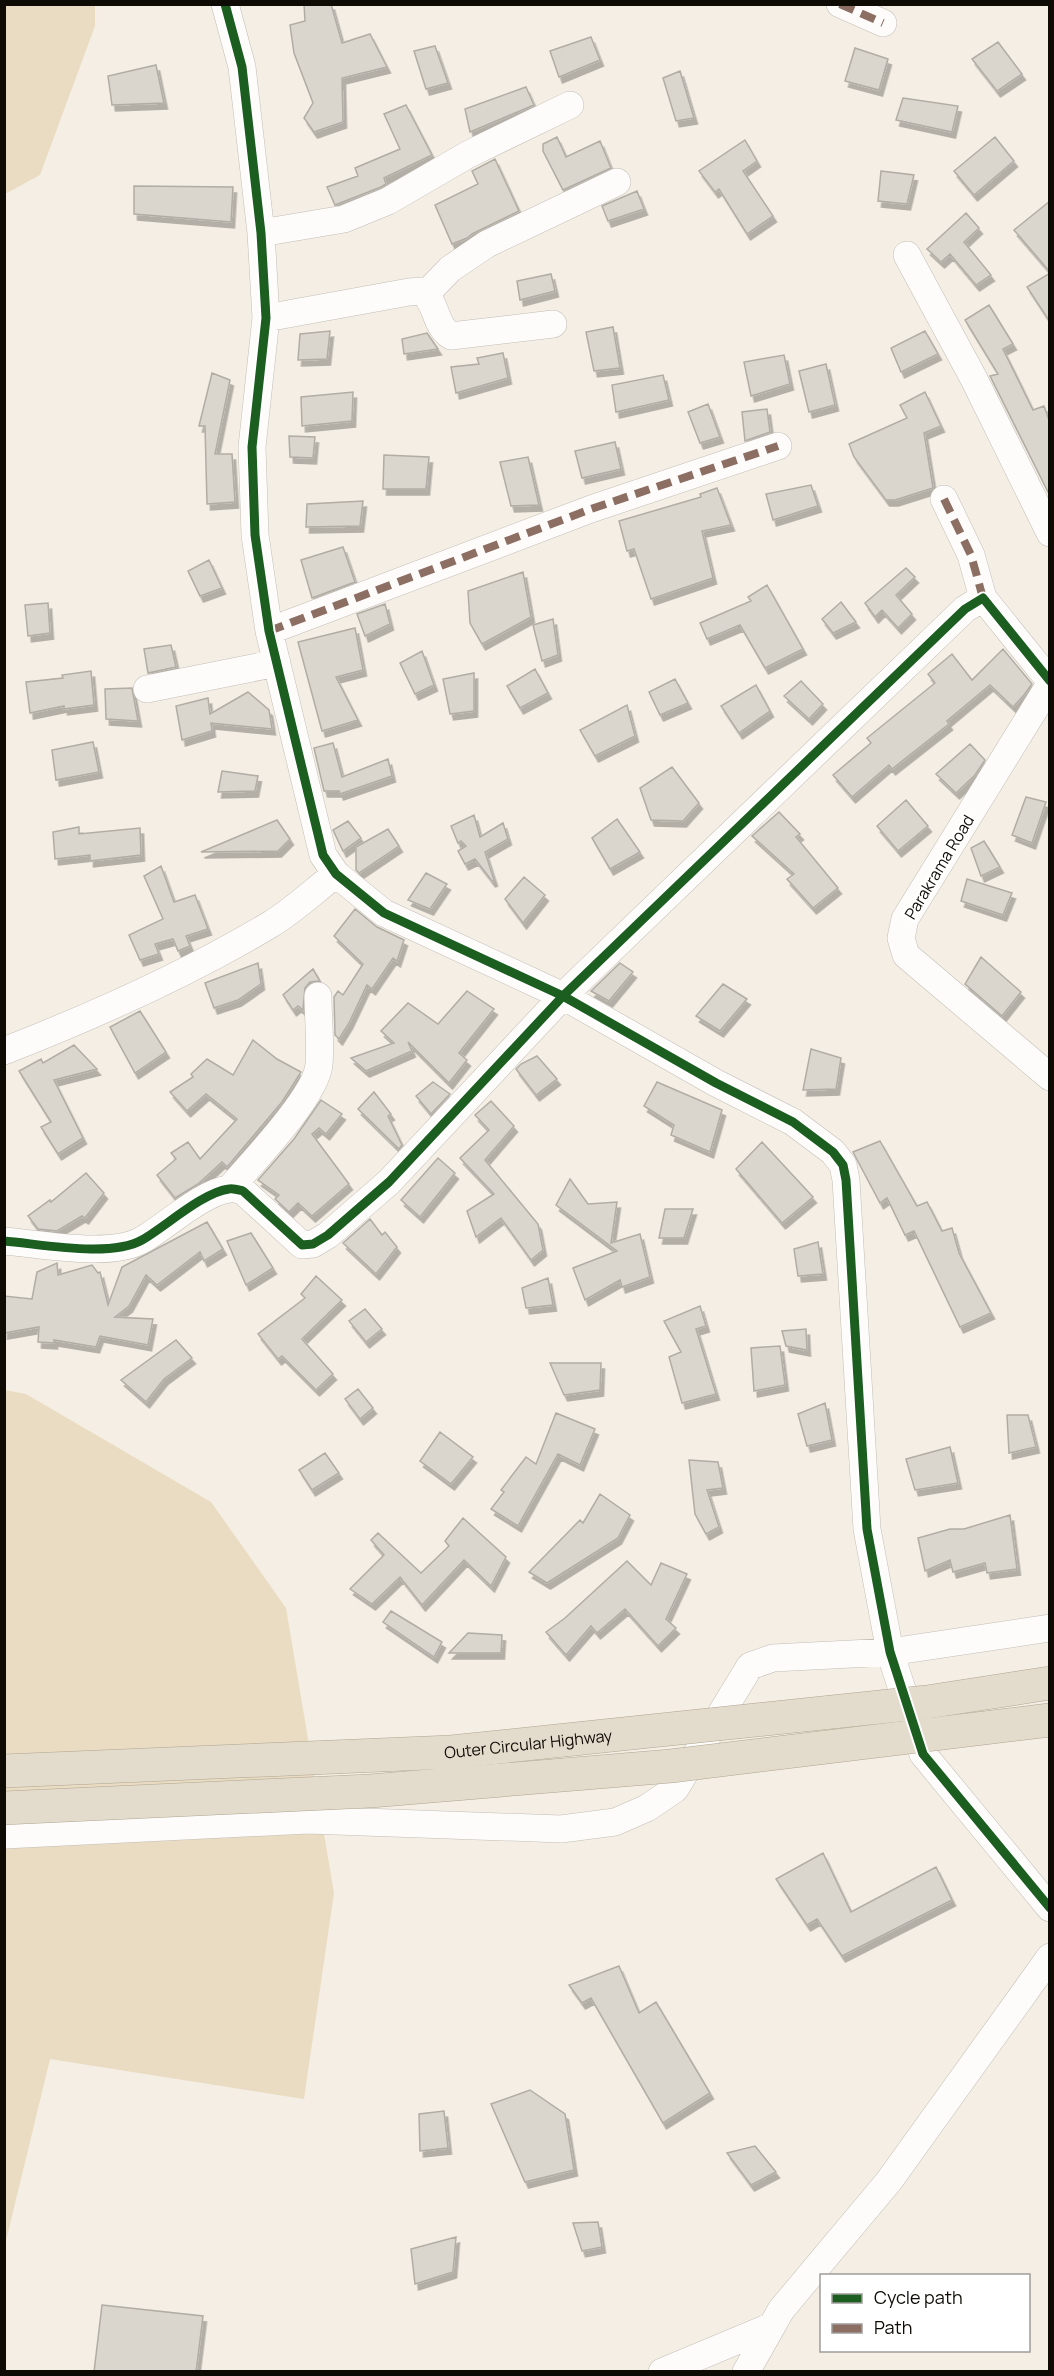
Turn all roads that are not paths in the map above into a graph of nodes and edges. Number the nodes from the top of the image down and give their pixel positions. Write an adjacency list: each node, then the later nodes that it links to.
1 (225, 4): 6 (street)
2 (840, 4): 3 (street)
3 (883, 23)
4 (570, 105): 6 (street)
5 (617, 182): 8 (street)
6 (261, 233): 9 (street)
7 (907, 255): 13 (street)
8 (426, 294): 9 (street); 10 (street)
9 (266, 318): 15 (street)
10 (553, 324)
11 (778, 446): 15 (street)
12 (944, 499): 14 (street)
13 (1050, 533)
14 (983, 598): 17 (street); 21 (street)
15 (269, 631): 16 (street)
16 (277, 663): 18 (street); 19 (street)
17 (1050, 682): 23 (street, Parakrama Road)
18 (147, 689)
19 (336, 874): 21 (street); 22 (street)
20 (318, 996): 24 (street)
21 (563, 996): 24 (street); 27 (street)
22 (4, 1051)
23 (1050, 1077)
24 (230, 1188): 25 (street)
25 (4, 1240)
26 (1050, 1628): 27 (street)
27 (890, 1652): 32 (street); 33 (street)
28 (1050, 1683): 30 (highway, Outer Circular Highway, bridge)
29 (1050, 1720): 31 (highway, Outer Circular Highway, bridge)
30 (4, 1771)
31 (4, 1808)
32 (4, 1836)
33 (1050, 1908)
34 (1050, 1957): 35 (street)
35 (772, 2326): 36 (street); 37 (street)
36 (662, 2372)
37 (746, 2372)

